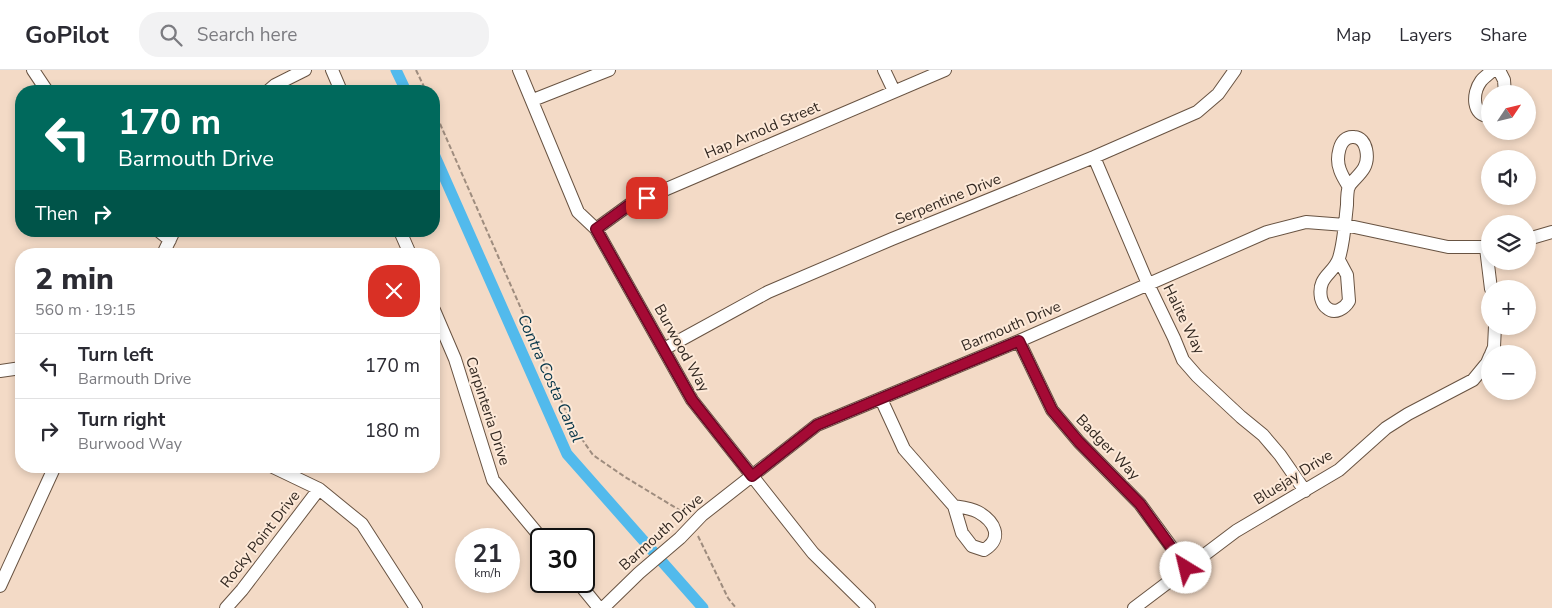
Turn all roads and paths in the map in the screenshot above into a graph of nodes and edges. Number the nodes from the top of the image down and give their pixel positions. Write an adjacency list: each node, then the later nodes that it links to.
1 (33, 70): 12 (street)
2 (305, 70): 13 (street)
3 (332, 70): 14 (street)
4 (416, 70): 15 (path)
5 (520, 70): 18 (street, Burwood Way)
6 (609, 70): 18 (street)
7 (884, 70): 17 (street)
8 (945, 70): 17 (street, Hap Arnold Street)
9 (1235, 70): 21 (street, Serpentine Drive)
10 (1493, 70): 19 (street)
11 (1499, 70): 16 (street)
12 (43, 85)
13 (275, 85)
14 (338, 85)
15 (423, 85)
16 (1504, 85)
17 (894, 91): 24 (street, Hap Arnold Street)
18 (533, 100): 24 (street, Burwood Way)
19 (1481, 114)
20 (440, 124): 43 (path)
21 (1094, 157): 29 (street, Halite Way); 32 (street, Serpentine Drive)
22 (1349, 187): 23 (street)
23 (1344, 225): 27 (street, Barmouth Drive); 28 (street); 29 (street, Barmouth Drive)
24 (596, 229): 32 (street, Burwood Way)
25 (1552, 232): 26 (street)
26 (1536, 237)
27 (1481, 248)
28 (1339, 260)
29 (1148, 284): 31 (street, Barmouth Drive); 41 (street, Halite Way)
30 (440, 324): 44 (street, Carpinteria Drive)
31 (1019, 341): 36 (street, Barmouth Drive); 46 (street, Badger Way)
32 (664, 348): 39 (street, Burwood Way)
33 (15, 369): 35 (street)
34 (1481, 370): 41 (street, Bluejay Drive)
35 (0, 371)
36 (881, 398): 39 (street, Barmouth Drive); 42 (street)
37 (52, 473): 47 (street)
38 (286, 473): 40 (street)
39 (752, 476): 52 (street, Barmouth Drive); 54 (street, Burwood Way)
40 (319, 489): 49 (street, Rocky Point Drive); 50 (street)
41 (1305, 491): 46 (street, Bluejay Drive)
42 (954, 506)
43 (681, 511)
44 (533, 528)
45 (698, 536): 53 (path)
46 (1186, 568): 55 (street, Bluejay Drive)
47 (2, 579)
48 (587, 593): 51 (street)
49 (226, 608)
50 (416, 608)
51 (599, 608)
52 (604, 608)
53 (736, 608)
54 (869, 608)
55 (1134, 608)

